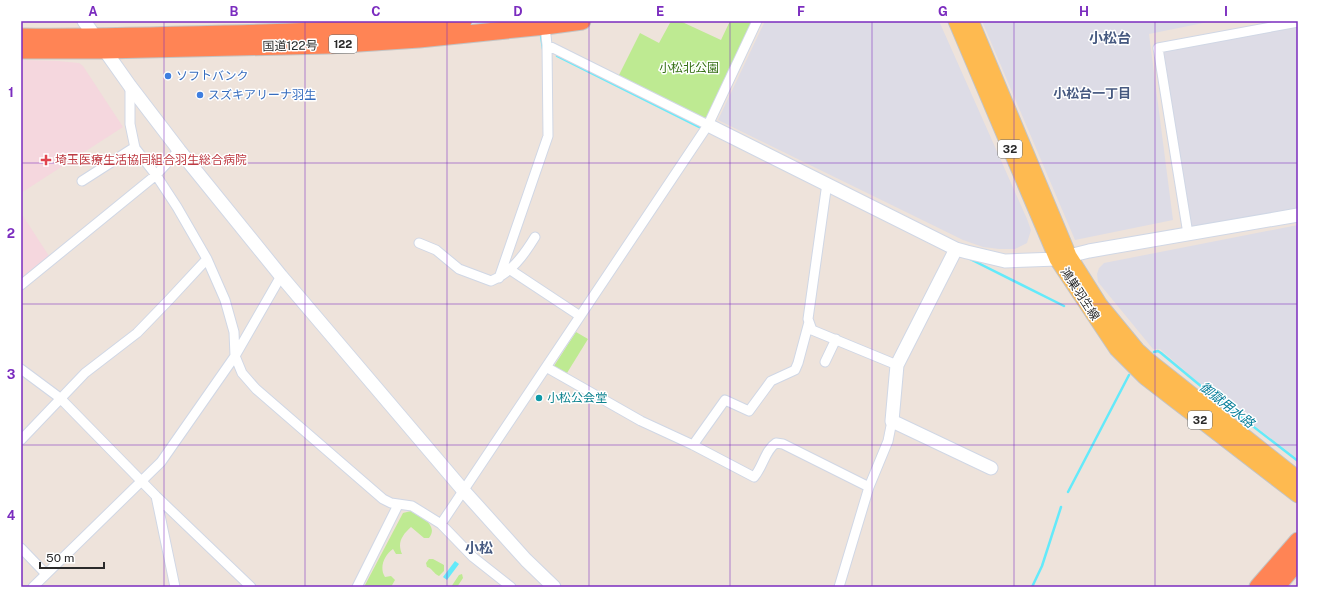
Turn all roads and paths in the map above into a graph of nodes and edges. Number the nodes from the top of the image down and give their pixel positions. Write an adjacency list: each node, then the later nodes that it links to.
1 (84, 21): 10 (street)
2 (463, 21): 10 (highway, 国道122号 / 122)
3 (582, 21): 8 (highway, 国道122号 / 122)
4 (757, 21): 14 (street)
5 (956, 21): 25 (main road, 鴻巣羽生線 / 32)
6 (971, 21): 25 (main road, 鴻巣羽生線 / 32)
7 (1298, 22): 21 (street)
8 (545, 26): 10 (highway, 国道122号 / 122); 11 (street)
9 (21, 37): 10 (highway, 国道122号 / 122)
10 (100, 44): 12 (highway, 国道122号 / 122); 13 (street)
11 (547, 45): 14 (street); 29 (street)
12 (21, 50)
13 (130, 86): 15 (street); 16 (street)
14 (708, 125): 19 (street); 31 (street)
15 (135, 147): 17 (street); 18 (street)
16 (179, 150): 17 (street); 28 (street)
17 (156, 175): 26 (street); 30 (street)
18 (82, 182)
19 (827, 184): 24 (street); 32 (street)
20 (1298, 215): 21 (street)
21 (1188, 234): 25 (street)
22 (535, 237): 27 (street)
23 (419, 243): 29 (street)
24 (956, 248): 25 (street); 36 (street)
25 (1063, 258): 44 (main road, 鴻巣羽生線 / 32); 48 (main road, 鴻巣羽生線 / 32)
26 (206, 259): 34 (street); 39 (street)
27 (510, 269): 29 (street); 31 (street)
28 (280, 276): 34 (street); 47 (street)
29 (498, 278)
30 (21, 285)
31 (580, 316): 37 (street)
32 (809, 322): 33 (street); 42 (street)
33 (836, 339): 35 (street); 36 (street)
34 (236, 356): 45 (street); 50 (street)
35 (824, 362)
36 (897, 365): 40 (street)
37 (546, 367): 42 (street); 47 (street)
38 (21, 369): 39 (street)
39 (60, 398): 41 (street); 45 (street)
40 (892, 421): 43 (street); 46 (street)
41 (21, 440)
42 (693, 445): 46 (street)
43 (991, 468)
44 (1298, 479)
45 (142, 480): 49 (street); 55 (street)
46 (869, 487): 61 (street)
47 (463, 490): 51 (street); 60 (street)
48 (1298, 495)
49 (156, 496): 56 (street); 57 (street)
50 (398, 505): 51 (street); 58 (street)
51 (441, 524): 59 (street)
52 (1298, 541): 62 (highway)
53 (21, 548): 55 (street)
54 (1298, 562): 63 (highway)
55 (40, 582)
56 (175, 587)
57 (251, 587)
58 (357, 587)
59 (511, 587)
60 (554, 587)
61 (839, 587)
62 (1258, 587)
63 (1276, 587)

